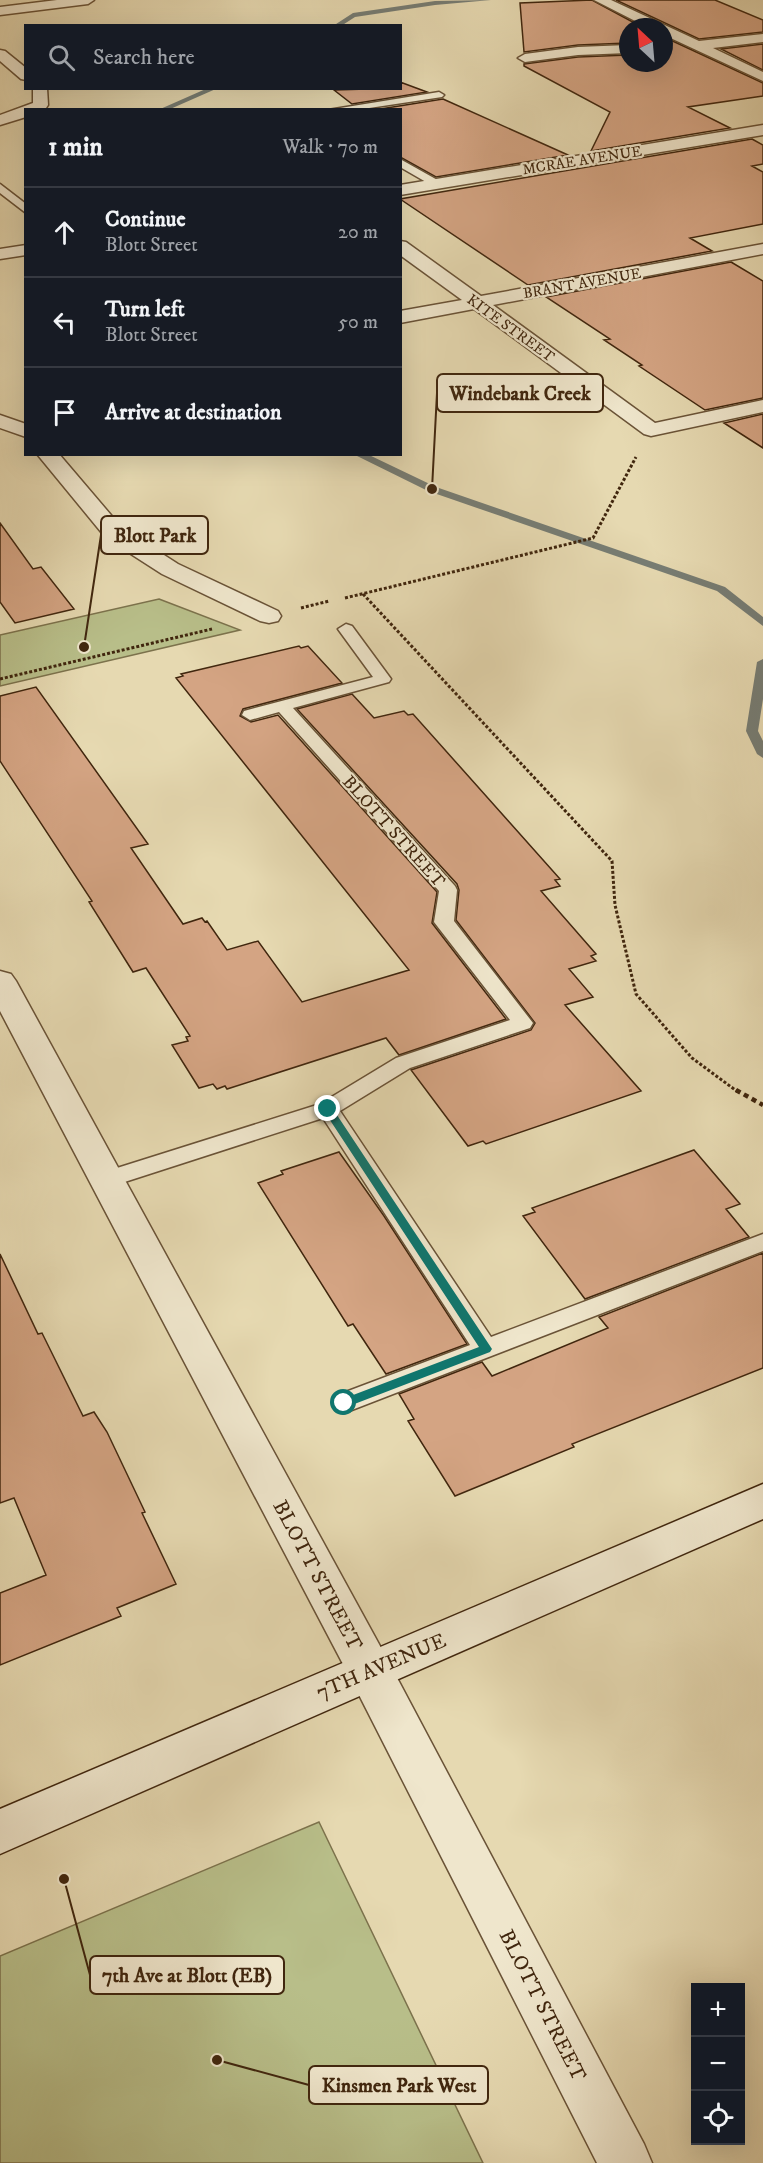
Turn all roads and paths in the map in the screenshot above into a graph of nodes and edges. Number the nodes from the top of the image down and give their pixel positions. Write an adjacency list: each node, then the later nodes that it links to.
1 (88, 0): 3 (street)
2 (600, 0): 4 (street)
3 (0, 10)
4 (639, 18)
5 (673, 34): 7 (street)
6 (763, 38): 7 (street)
7 (700, 46): 8 (street); 13 (street)
8 (673, 47)
9 (619, 49): 11 (street)
10 (0, 54): 12 (street)
11 (525, 58)
12 (24, 74)
13 (763, 77)
14 (40, 90): 16 (street)
15 (439, 95): 17 (lane)
16 (36, 107)
17 (346, 108)
18 (24, 113): 19 (street)
19 (0, 120)
20 (763, 130): 22 (street, MCRAE AVENUE)
21 (402, 163): 22 (lane)
22 (436, 184): 24 (street, MCRAE AVENUE)
23 (0, 187): 25 (lane)
24 (402, 190)
25 (24, 208)
26 (402, 247): 30 (street, KITE STREET)
27 (763, 249): 30 (street, BRANT AVENUE)
28 (24, 250): 29 (street)
29 (0, 254)
30 (475, 302): 31 (street, BRANT AVENUE); 35 (street, KITE STREET)
31 (402, 316)
32 (763, 406): 35 (street)
33 (0, 421): 34 (street)
34 (24, 430)
35 (651, 430): 37 (path)
36 (48, 456): 40 (street)
37 (362, 593): 38 (path); 46 (path)
38 (341, 598)
39 (331, 601): 40 (path)
40 (268, 616): 42 (path)
41 (346, 629): 43 (lane)
42 (0, 679)
43 (282, 706): 44 (lane); 47 (lane, BLOTT STREET)
44 (250, 715)
45 (0, 981): 48 (street, BLOTT STREET)
46 (763, 1104)
47 (328, 1109): 48 (lane, BLOTT STREET); 50 (lane)
48 (106, 1180): 53 (street, BLOTT STREET)
49 (763, 1242): 50 (lane)
50 (486, 1349): 51 (lane)
51 (344, 1403)
52 (763, 1501): 53 (street, 7TH AVENUE)
53 (369, 1671): 54 (street, 7TH AVENUE); 55 (street, BLOTT STREET)
54 (0, 1832)
55 (625, 2163)

